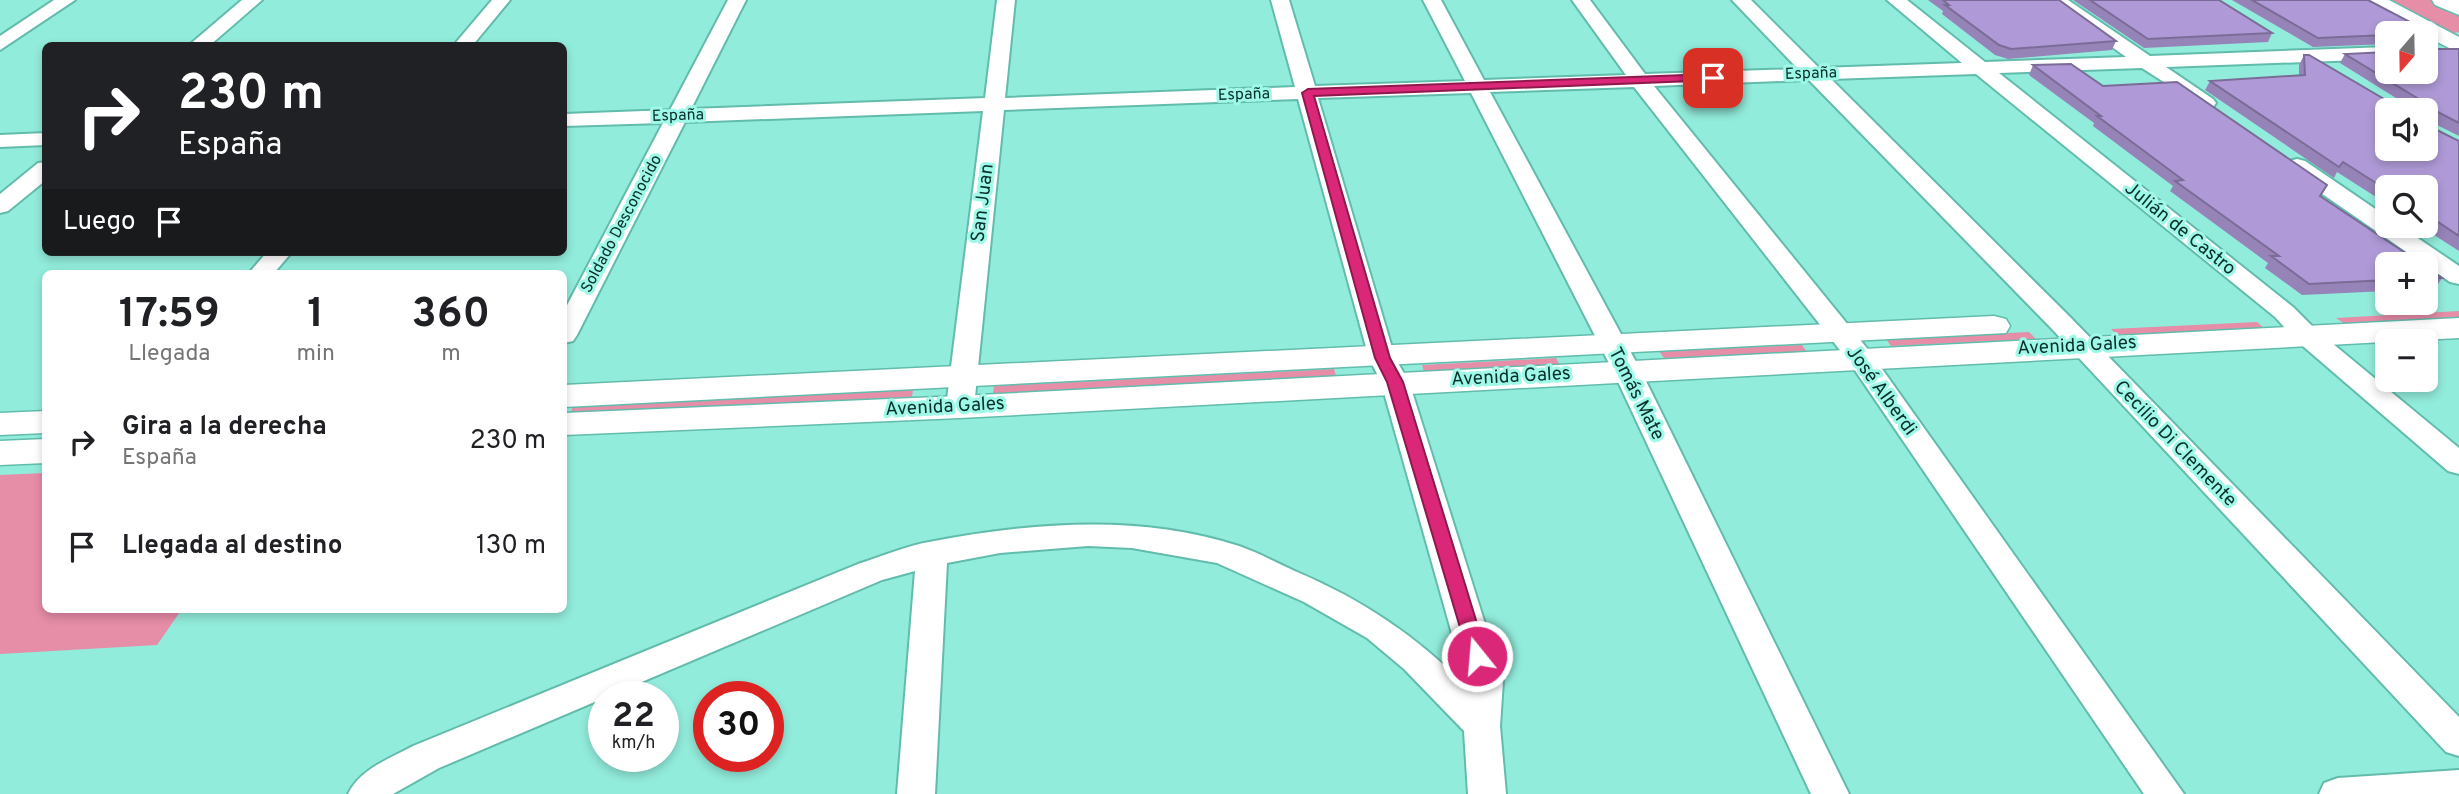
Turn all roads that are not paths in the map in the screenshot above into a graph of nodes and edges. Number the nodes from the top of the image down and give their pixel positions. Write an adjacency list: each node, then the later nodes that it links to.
1 (66, 0): 19 (street)
2 (253, 0): 17 (street)
3 (501, 0): 18 (street)
4 (737, 0): 32 (street, Soldado Desconocido)
5 (1006, 0): 31 (street, San Juan)
6 (1280, 0): 30 (street)
7 (1432, 0): 29 (street, Tomás Mate)
8 (1581, 0): 28 (street, José Alberdi)
9 (1741, 0): 26 (street, Cecilio Di Clemente)
10 (1896, 0): 25 (street, Julián de Castro)
11 (2056, 0): 24 (street)
12 (2372, 0): 20 (street)
13 (2443, 0): 14 (street)
14 (2459, 8)
15 (2273, 35): 23 (street)
16 (2459, 37): 20 (street)
17 (202, 42)
18 (465, 42)
19 (0, 44)
20 (2459, 47): 21 (street)
21 (2438, 50)
22 (2375, 53): 23 (street, España)
23 (2308, 56): 24 (street, España); 27 (street)
24 (2146, 62): 25 (street, España); 33 (street)
25 (1978, 68): 26 (street, España); 44 (street, Julián de Castro)
26 (1812, 74): 28 (street, España); 47 (street, Cecilio Di Clemente)
27 (2343, 76)
28 (1639, 80): 29 (street, España); 48 (street, José Alberdi)
29 (1477, 86): 30 (street, España); 49 (street, Tomás Mate)
30 (1308, 93): 31 (street, España); 50 (street)
31 (995, 104): 32 (street, España); 51 (street, San Juan)
32 (678, 116): 34 (street, España); 46 (street, Soldado Desconocido)
33 (2224, 116)
34 (567, 120)
35 (42, 139): 36 (street)
36 (0, 141)
37 (2280, 154): 42 (street)
38 (42, 171): 39 (street)
39 (0, 205)
40 (276, 256): 41 (street)
41 (264, 270)
42 (2459, 277)
43 (2459, 303): 44 (street, Avenida Gales)
44 (2295, 324): 45 (street, Avenida Gales); 47 (street, Avenida Gales); 58 (street, Julián de Castro)
45 (2459, 328)
46 (567, 329)
47 (2071, 334): 48 (street, Avenida Gales); 61 (street, Cecilio Di Clemente)
48 (1850, 346): 49 (street, Avenida Gales); 67 (street, José Alberdi)
49 (1619, 358): 50 (street, Avenida Gales); 66 (street, Tomás Mate)
50 (1389, 370): 51 (street, Avenida Gales); 60 (street)
51 (960, 393): 52 (street, Avenida Gales); 55 (street, Avenida Gales)
52 (567, 396)
53 (42, 422): 54 (street)
54 (0, 424)
55 (567, 424)
56 (42, 451): 57 (street)
57 (0, 453)
58 (2459, 464)
59 (932, 552): 60 (street); 63 (street); 64 (street)
60 (1482, 726): 65 (street)
61 (2459, 741)
62 (2459, 786): 68 (street)
63 (367, 794)
64 (916, 794)
65 (1487, 794)
66 (1830, 794)
67 (2165, 794)
68 (2338, 794)

